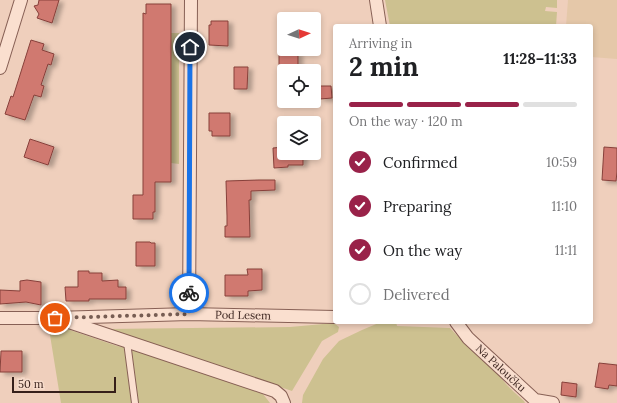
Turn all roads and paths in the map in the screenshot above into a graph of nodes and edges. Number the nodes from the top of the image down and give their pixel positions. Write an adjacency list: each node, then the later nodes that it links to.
1 (21, 0): 5 (street)
2 (191, 0): 6 (street)
3 (376, 0): 4 (street)
4 (380, 24)
5 (0, 68)
6 (189, 314): 7 (street, Pod Lesem); 9 (street, Pod Lesem)
7 (333, 317)
8 (0, 318): 9 (street, Pod Lesem)
9 (55, 318): 11 (street, Pod Lesem)
10 (458, 324): 12 (street, Na Paloučku)
11 (127, 342): 13 (lane); 14 (street, Pod Lesem)
12 (538, 402): 15 (street, Na Paloučku)
13 (135, 403)
14 (284, 403)
15 (553, 403)

